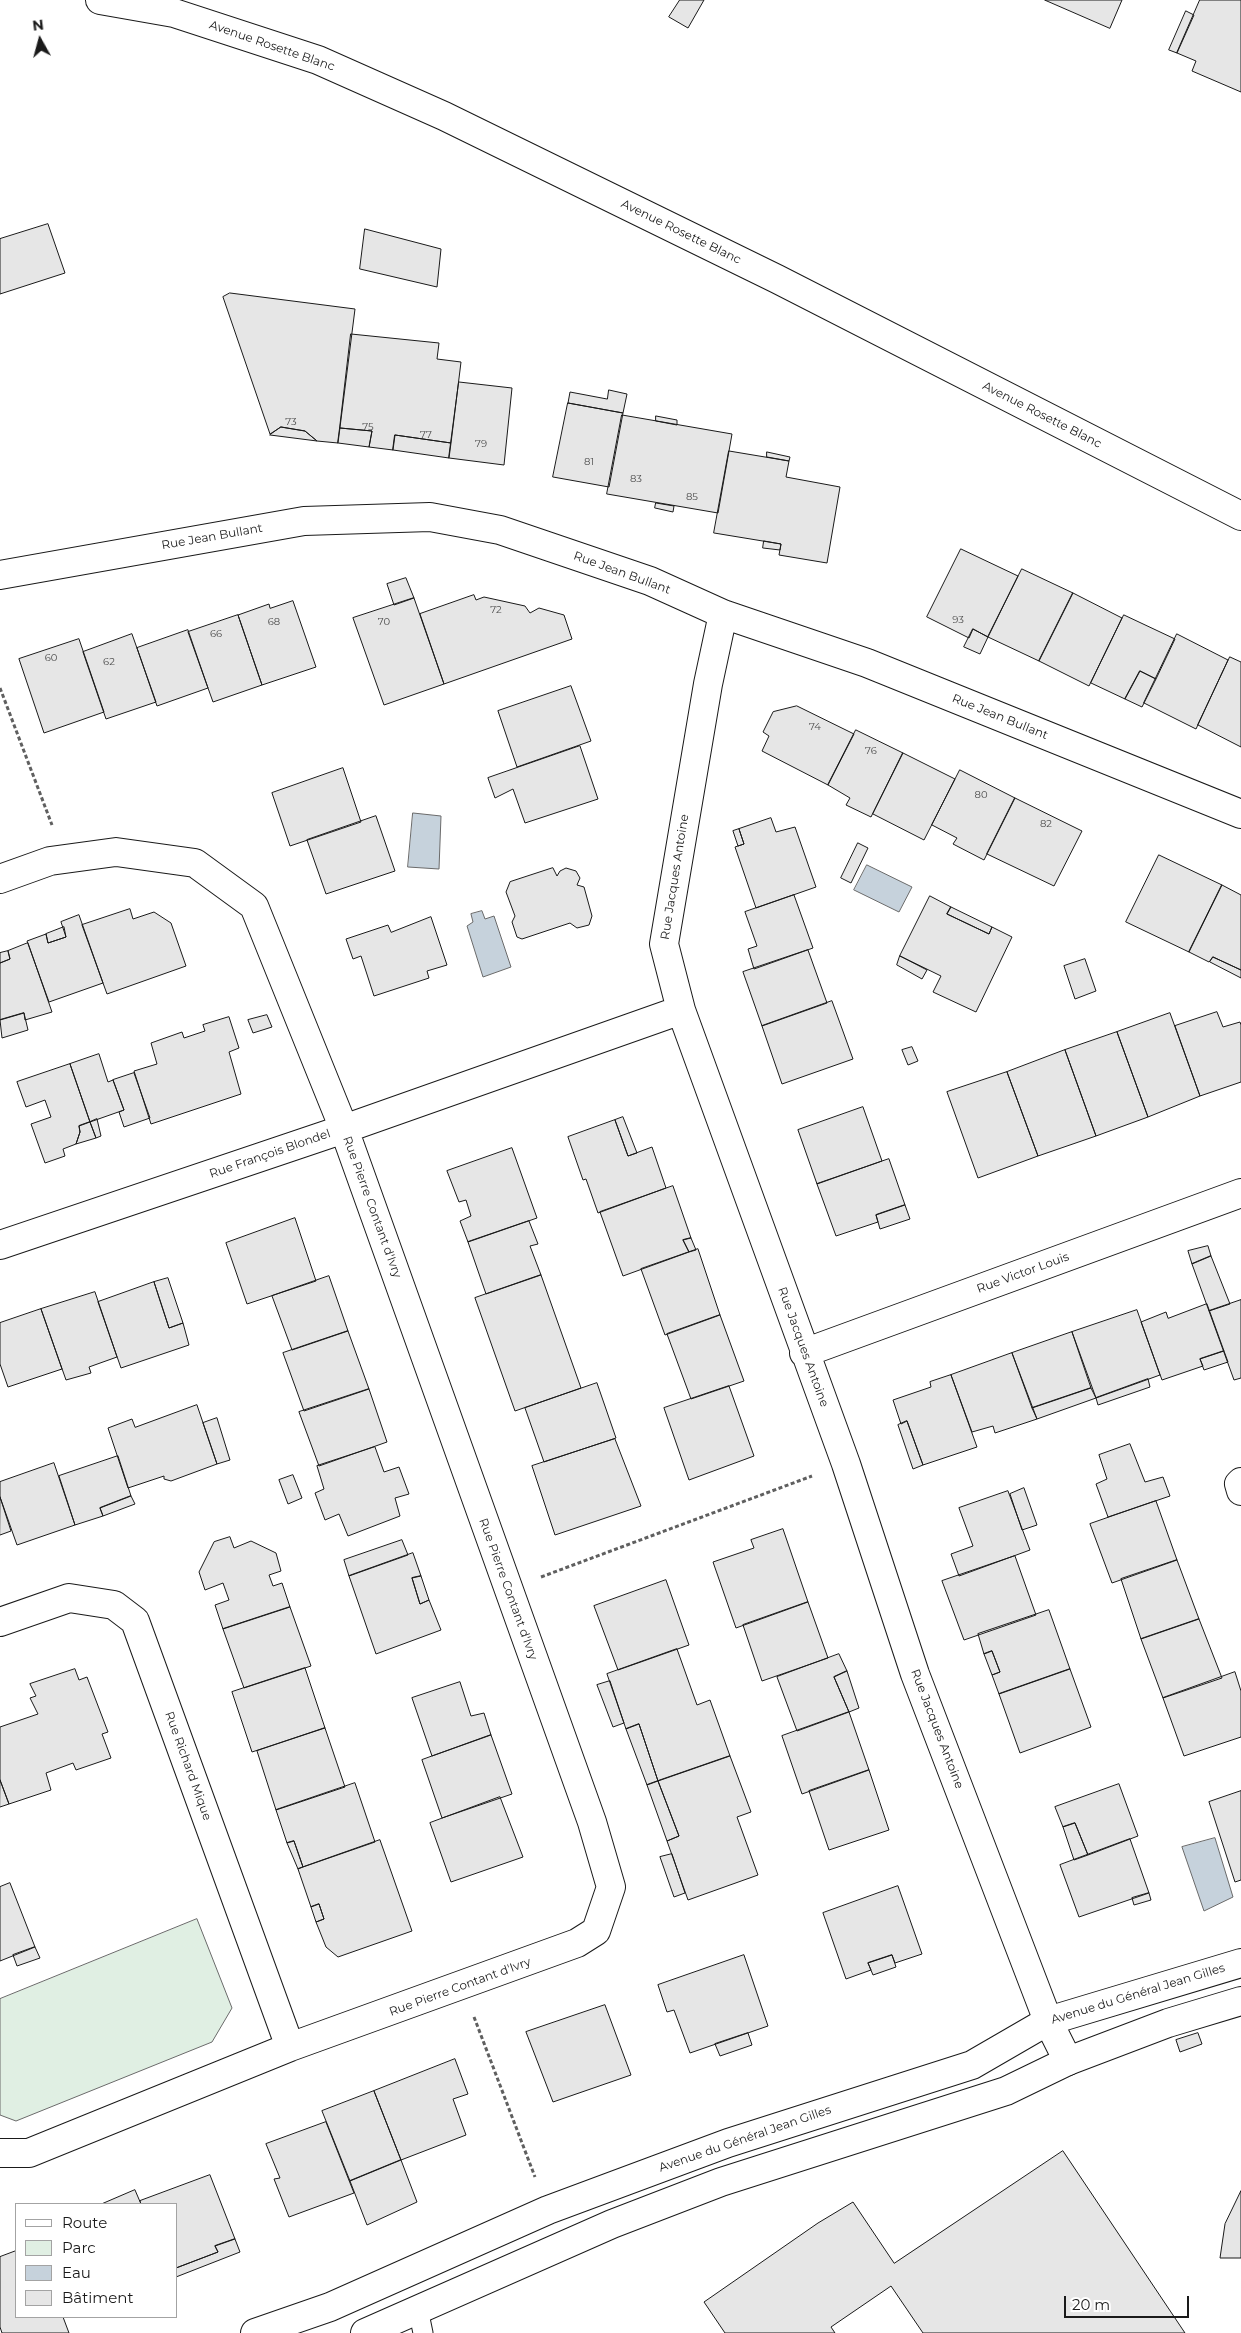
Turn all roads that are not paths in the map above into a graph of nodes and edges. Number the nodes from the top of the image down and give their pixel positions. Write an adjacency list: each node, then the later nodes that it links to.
1 (100, 0): 2 (street, Avenue Rosette Blanc)
2 (1241, 516)
3 (0, 575): 4 (street, Rue Jean Bullant)
4 (723, 614): 5 (street, Rue Jean Bullant); 7 (street, Rue Jacques Antoine)
5 (1241, 814)
6 (0, 879): 8 (street, Rue Pierre Contant d'Ivry)
7 (681, 1010): 8 (street, Rue François Blondel); 11 (street, Rue Jacques Antoine)
8 (344, 1129): 10 (street, Rue François Blondel); 18 (street, Rue Pierre Contant d'Ivry)
9 (1241, 1193): 11 (street, Rue Victor Louis)
10 (0, 1244)
11 (804, 1353): 17 (street, Rue Jacques Antoine)
12 (1241, 1482): 13 (street)
13 (1241, 1490)
14 (0, 1622): 18 (street, Rue Richard Mique)
15 (1241, 1963): 17 (street, Avenue du Général Jean Gilles)
16 (1241, 2001): 19 (street)
17 (1048, 2021): 19 (street, Rue Jacques Antoine); 22 (street, Avenue du Général Jean Gilles)
18 (290, 2047): 20 (street, Rue Pierre Contant d'Ivry)
19 (1068, 2061): 21 (street)
20 (0, 2153)
21 (420, 2321): 23 (street)
22 (255, 2333)
23 (365, 2333)

